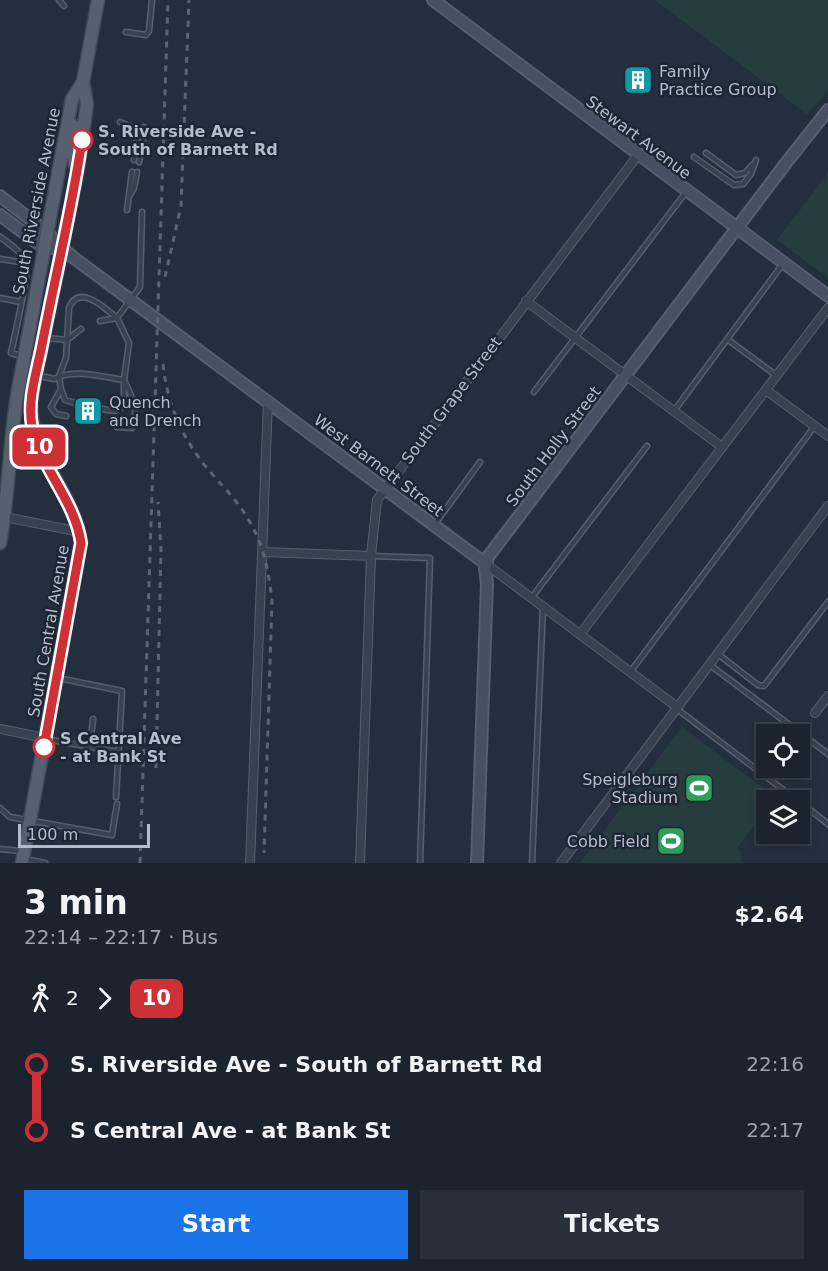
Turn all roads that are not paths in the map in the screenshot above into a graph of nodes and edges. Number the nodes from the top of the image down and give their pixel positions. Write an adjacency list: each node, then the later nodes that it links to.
1 (59, 0): 5 (lane)
2 (98, 0): 7 (main road, South Riverside Avenue)
3 (152, 0): 6 (lane)
4 (433, 0): 13 (street, Stewart Avenue)
5 (64, 6)
6 (126, 32)
7 (83, 82): 10 (main road, South Riverside Avenue); 16 (main road, South Riverside Avenue)
8 (828, 110): 22 (street, South Holly Street)
9 (120, 122): 11 (lane)
10 (67, 124): 16 (main road); 23 (main road, South Riverside Avenue)
11 (144, 127)
12 (706, 153): 14 (lane)
13 (638, 154): 17 (street, Stewart Avenue); 33 (street, South Grape Street)
14 (694, 157)
15 (135, 172): 19 (lane)
16 (77, 174): 26 (main road, South Riverside Avenue)
17 (687, 192): 22 (street, Stewart Avenue); 42 (lane)
18 (0, 196): 23 (street, West Barnett Street)
19 (127, 210)
20 (142, 213): 32 (lane)
21 (0, 215): 25 (street)
22 (736, 229): 29 (street, Stewart Avenue); 46 (street, South Holly Street)
23 (47, 232): 25 (main road, South Riverside Avenue); 26 (street, West Barnett Street)
24 (0, 237): 28 (lane)
25 (44, 248): 26 (street); 40 (main road, South Riverside Avenue)
26 (62, 248): 32 (street, West Barnett Street); 41 (main road, South Riverside Avenue)
27 (0, 259): 28 (lane)
28 (27, 263): 34 (lane)
29 (783, 264): 30 (street, Stewart Avenue); 43 (lane)
30 (828, 296)
31 (0, 298): 34 (lane)
32 (131, 300): 36 (lane); 54 (street, West Barnett Street)
33 (526, 301): 42 (street); 68 (street, South Grape Street)
34 (21, 302): 39 (lane)
35 (828, 308): 49 (street)
36 (117, 318): 37 (lane); 44 (lane); 50 (lane)
37 (100, 321)
38 (81, 329): 44 (lane)
39 (15, 332): 40 (lane); 45 (lane)
40 (28, 334): 45 (main road, South Riverside Avenue)
41 (43, 338): 44 (lane); 47 (main road, South Riverside Avenue)
42 (575, 338): 46 (street); 53 (lane)
43 (728, 339): 49 (lane); 57 (lane)
44 (67, 340): 48 (lane)
45 (24, 357): 67 (main road, South Riverside Avenue)
46 (625, 375): 57 (street); 76 (street, South Holly Street)
47 (36, 376): 48 (lane); 58 (main road, South Riverside Avenue)
48 (59, 376): 50 (lane); 51 (lane)
49 (777, 376): 52 (street)
50 (124, 380): 56 (lane); 61 (lane)
51 (61, 389): 55 (lane); 59 (lane)
52 (766, 390): 60 (street); 64 (street)
53 (534, 392)
54 (268, 400): 68 (street, West Barnett Street); 74 (street)
55 (82, 405)
56 (97, 408)
57 (674, 411): 64 (street)
58 (31, 413): 65 (main road, South Central Avenue)
59 (66, 416)
60 (815, 426): 62 (street); 83 (lane)
61 (117, 427)
62 (828, 436)
63 (647, 446): 77 (lane)
64 (722, 447): 80 (street)
65 (42, 453): 67 (main road); 72 (main road, South Central Avenue)
66 (480, 462): 71 (lane)
67 (4, 469): 70 (main road, South Riverside Avenue)
68 (385, 488): 71 (street, West Barnett Street); 75 (street, South Grape Street)
69 (828, 506): 81 (street)
70 (5, 517): 72 (street); 73 (main road, South Riverside Avenue)
71 (434, 525): 76 (street, West Barnett Street)
72 (80, 532): 84 (main road, South Central Avenue)
73 (0, 543)
74 (263, 552): 75 (street); 104 (street)
75 (371, 556): 105 (street, South Grape Street); 106 (lane)
76 (486, 564): 77 (street, West Barnett Street); 107 (street)
77 (532, 597): 79 (street, West Barnett Street)
78 (828, 602): 81 (lane)
79 (543, 605): 80 (street, West Barnett Street); 108 (lane)
80 (581, 633): 83 (street, West Barnett Street)
81 (717, 654): 82 (street)
82 (709, 664): 86 (street); 93 (lane)
83 (631, 672): 86 (street, West Barnett Street)
84 (57, 678): 90 (main road, South Central Avenue); 92 (lane)
85 (828, 696): 87 (street)
86 (677, 707): 94 (lane); 109 (street)
87 (815, 713)
88 (93, 719): 91 (lane)
89 (0, 729): 90 (street)
90 (45, 738): 91 (lane); 99 (main road, South Central Avenue)
91 (90, 746): 92 (lane)
92 (119, 752): 95 (lane)
93 (828, 754)
94 (784, 790)
95 (117, 797)
96 (117, 804): 99 (lane)
97 (0, 808): 99 (lane)
98 (810, 810): 100 (lane)
99 (30, 820): 102 (main road, South Central Avenue)
100 (828, 824)
101 (0, 849): 102 (lane)
102 (23, 858): 103 (lane)
103 (45, 863)
104 (250, 863)
105 (360, 863)
106 (420, 863)
107 (477, 863)
108 (532, 863)
109 (561, 863)

